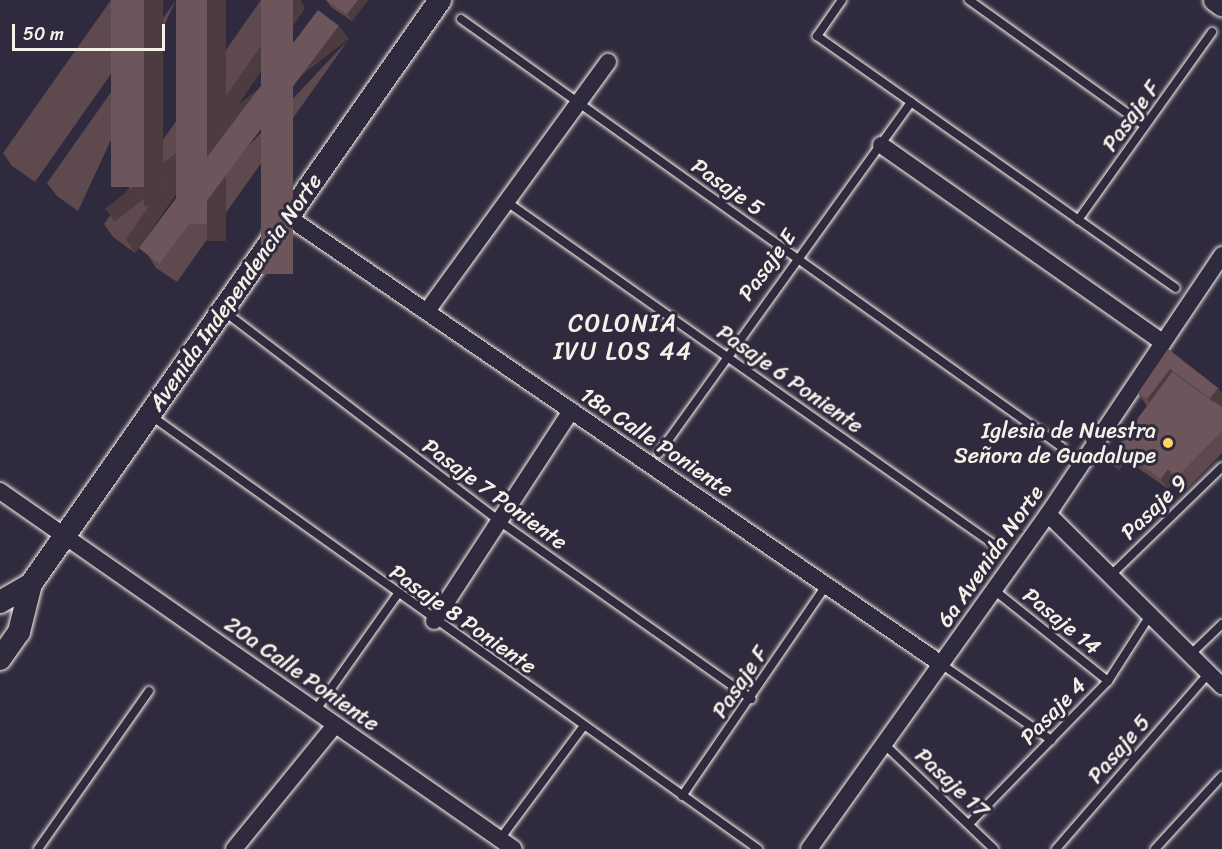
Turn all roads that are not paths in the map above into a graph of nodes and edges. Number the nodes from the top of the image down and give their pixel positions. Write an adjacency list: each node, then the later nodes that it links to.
1 (440, 0): 14 (street, Avenida Independencia Norte)
2 (842, 0): 9 (lane)
3 (969, 0): 11 (lane)
4 (1215, 0): 5 (street)
5 (1222, 4)
6 (460, 19): 10 (lane, Pasaje 5)
7 (1212, 32): 11 (lane, Pasaje F)
8 (608, 63): 10 (street)
9 (911, 102): 12 (lane, Pasaje E); 15 (lane)
10 (579, 103): 13 (street); 17 (lane, Pasaje 5)
11 (1145, 126): 15 (lane, Pasaje F)
12 (881, 145): 17 (lane, Pasaje E); 21 (street)
13 (507, 202): 20 (street); 22 (lane, Pasaje 6 Poniente)
14 (288, 217): 19 (street, Avenida Independencia Norte); 20 (street, 18a Calle Poniente)
15 (1078, 220): 18 (lane)
16 (1222, 255): 21 (street, 6a Avenida Norte)
17 (799, 259): 22 (lane, Pasaje E); 25 (lane, Pasaje 5)
18 (1175, 288)
19 (222, 310): 24 (street, Avenida Independencia Norte); 30 (lane, Pasaje 7 Poniente)
20 (427, 311): 23 (street, 18a Calle Poniente)
21 (1162, 342): 29 (street, 6a Avenida Norte)
22 (729, 357): 26 (lane, Pasaje E); 32 (lane, Pasaje 6 Poniente)
23 (571, 411): 30 (street); 35 (street, 18a Calle Poniente)
24 (149, 415): 31 (street, Avenida Independencia Norte); 37 (lane, Pasaje 8 Poniente)
25 (1062, 447)
26 (659, 453)
27 (1222, 467): 33 (lane, Pasaje 9)
28 (0, 491): 31 (street, 20a Calle Poniente)
29 (1048, 514): 33 (street); 36 (street, 6a Avenida Norte)
30 (499, 521): 40 (street); 49 (lane, Pasaje 7 Poniente)
31 (64, 536): 34 (street, Avenida Independencia Norte); 50 (street, 20a Calle Poniente)
32 (993, 544)
33 (1112, 574): 39 (street)
34 (31, 584): 38 (street, Avenida Independencia Norte); 43 (street, Avenida Independencia Norte)
35 (826, 586): 44 (street, 18a Calle Poniente); 49 (lane, Pasaje F)
36 (994, 590): 44 (street, 6a Avenida Norte); 46 (lane, Pasaje 14)
37 (397, 595): 40 (lane, Pasaje 8 Poniente); 50 (lane)
38 (0, 602)
39 (1151, 614): 42 (street); 46 (lane, Pasaje 4)
40 (434, 621): 52 (lane, Pasaje 8 Poniente)
41 (1222, 624): 42 (lane)
42 (1191, 654): 45 (street)
43 (0, 659)
44 (941, 664): 53 (lane); 54 (street, 6a Avenida Norte)
45 (1209, 673): 47 (street); 64 (lane, Pasaje 5)
46 (1108, 681): 53 (lane, Pasaje 4)
47 (1222, 687)
48 (149, 691): 60 (lane)
49 (751, 699): 56 (lane, Pasaje F)
50 (315, 711): 51 (street, 20a Calle Poniente)
51 (335, 725): 58 (street, 20a Calle Poniente); 59 (street)
52 (583, 727): 56 (lane, Pasaje 8 Poniente); 58 (lane)
53 (1051, 740): 57 (lane, Pasaje 4)
54 (884, 744): 57 (lane, Pasaje 17); 62 (street, 6a Avenida Norte)
55 (1222, 776): 65 (lane)
56 (682, 796): 61 (lane, Pasaje 8 Poniente)
57 (969, 824): 63 (lane, Pasaje 17)
58 (507, 844)
59 (241, 847)
60 (38, 849)
61 (758, 849)
62 (809, 849)
63 (994, 849)
64 (1056, 849)
65 (1155, 849)

